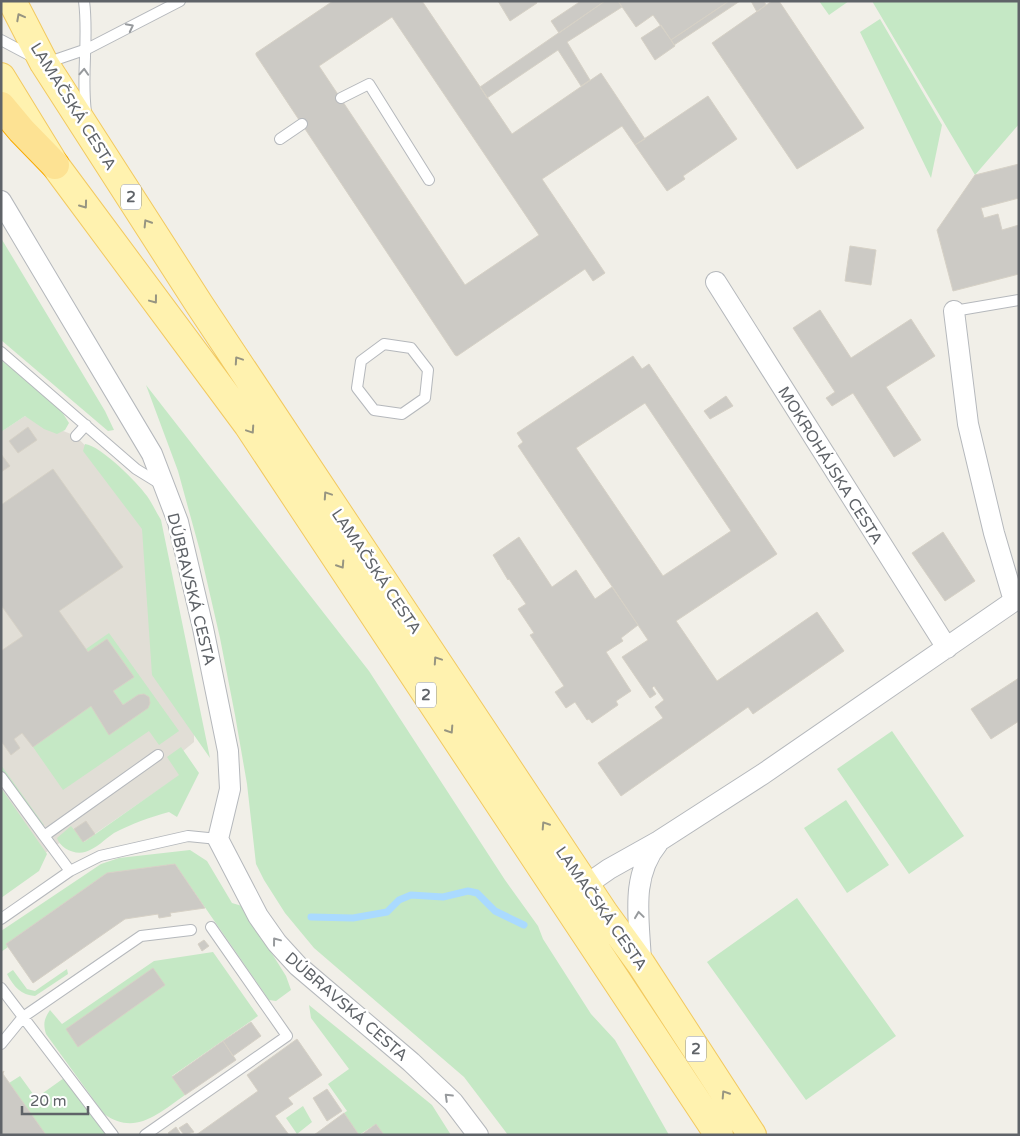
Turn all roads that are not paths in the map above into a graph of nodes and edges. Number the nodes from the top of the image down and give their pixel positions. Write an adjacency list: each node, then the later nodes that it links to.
1 (12, 1): 6 (main road, LAMAČSKÁ CESTA / 2, one-way to 1)
2 (84, 1): 5 (lane)
3 (180, 1): 5 (lane, one-way to 3)
4 (1, 40): 6 (lane)
5 (87, 49): 6 (lane); 11 (lane, one-way to 5)
6 (44, 63): 11 (main road, LAMAČSKÁ CESTA / 2)
7 (1, 77): 13 (main road, LAMAČSKÁ CESTA / 2)
8 (341, 98): 14 (lane)
9 (1, 106): 13 (highway)
10 (302, 124): 12 (lane)
11 (88, 129): 32 (main road, LAMAČSKÁ CESTA / 2, one-way to 11)
12 (280, 140)
13 (56, 165): 33 (main road, LAMAČSKÁ CESTA / 2, one-way to 33)
14 (429, 180)
15 (1, 201): 23 (street, DÚBRAVSKÁ CESTA)
16 (716, 282): 25 (street, MOKROHÁJSKA CESTA)
17 (1019, 300): 18 (lane)
18 (954, 311): 24 (street)
19 (384, 344): 19 (lane)
20 (1, 352): 21 (lane)
21 (86, 425): 22 (lane); 23 (lane)
22 (76, 436)
23 (166, 488): 29 (street, DÚBRAVSKÁ CESTA)
24 (1016, 604): 25 (street)
25 (947, 648): 30 (street)
26 (158, 755): 28 (lane)
27 (1, 777): 28 (lane)
28 (44, 836): 31 (lane)
29 (218, 839): 31 (lane); 43 (street, DÚBRAVSKÁ CESTA, one-way to 29)
30 (660, 841): 32 (street); 37 (street, one-way to 30)
31 (70, 870): 34 (lane)
32 (586, 885): 33 (main road); 37 (main road, LAMAČSKÁ CESTA / 2)
33 (571, 914): 44 (main road, LAMAČSKÁ CESTA / 2)
34 (1, 920)
35 (211, 927): 42 (lane)
36 (191, 930): 39 (lane)
37 (641, 964): 45 (main road, LAMAČSKÁ CESTA / 2, one-way to 37)
38 (1, 988): 39 (lane)
39 (23, 1017): 40 (lane); 41 (lane)
40 (1, 1044)
41 (113, 1135)
42 (145, 1135)
43 (478, 1135)
44 (719, 1135)
45 (752, 1135)

